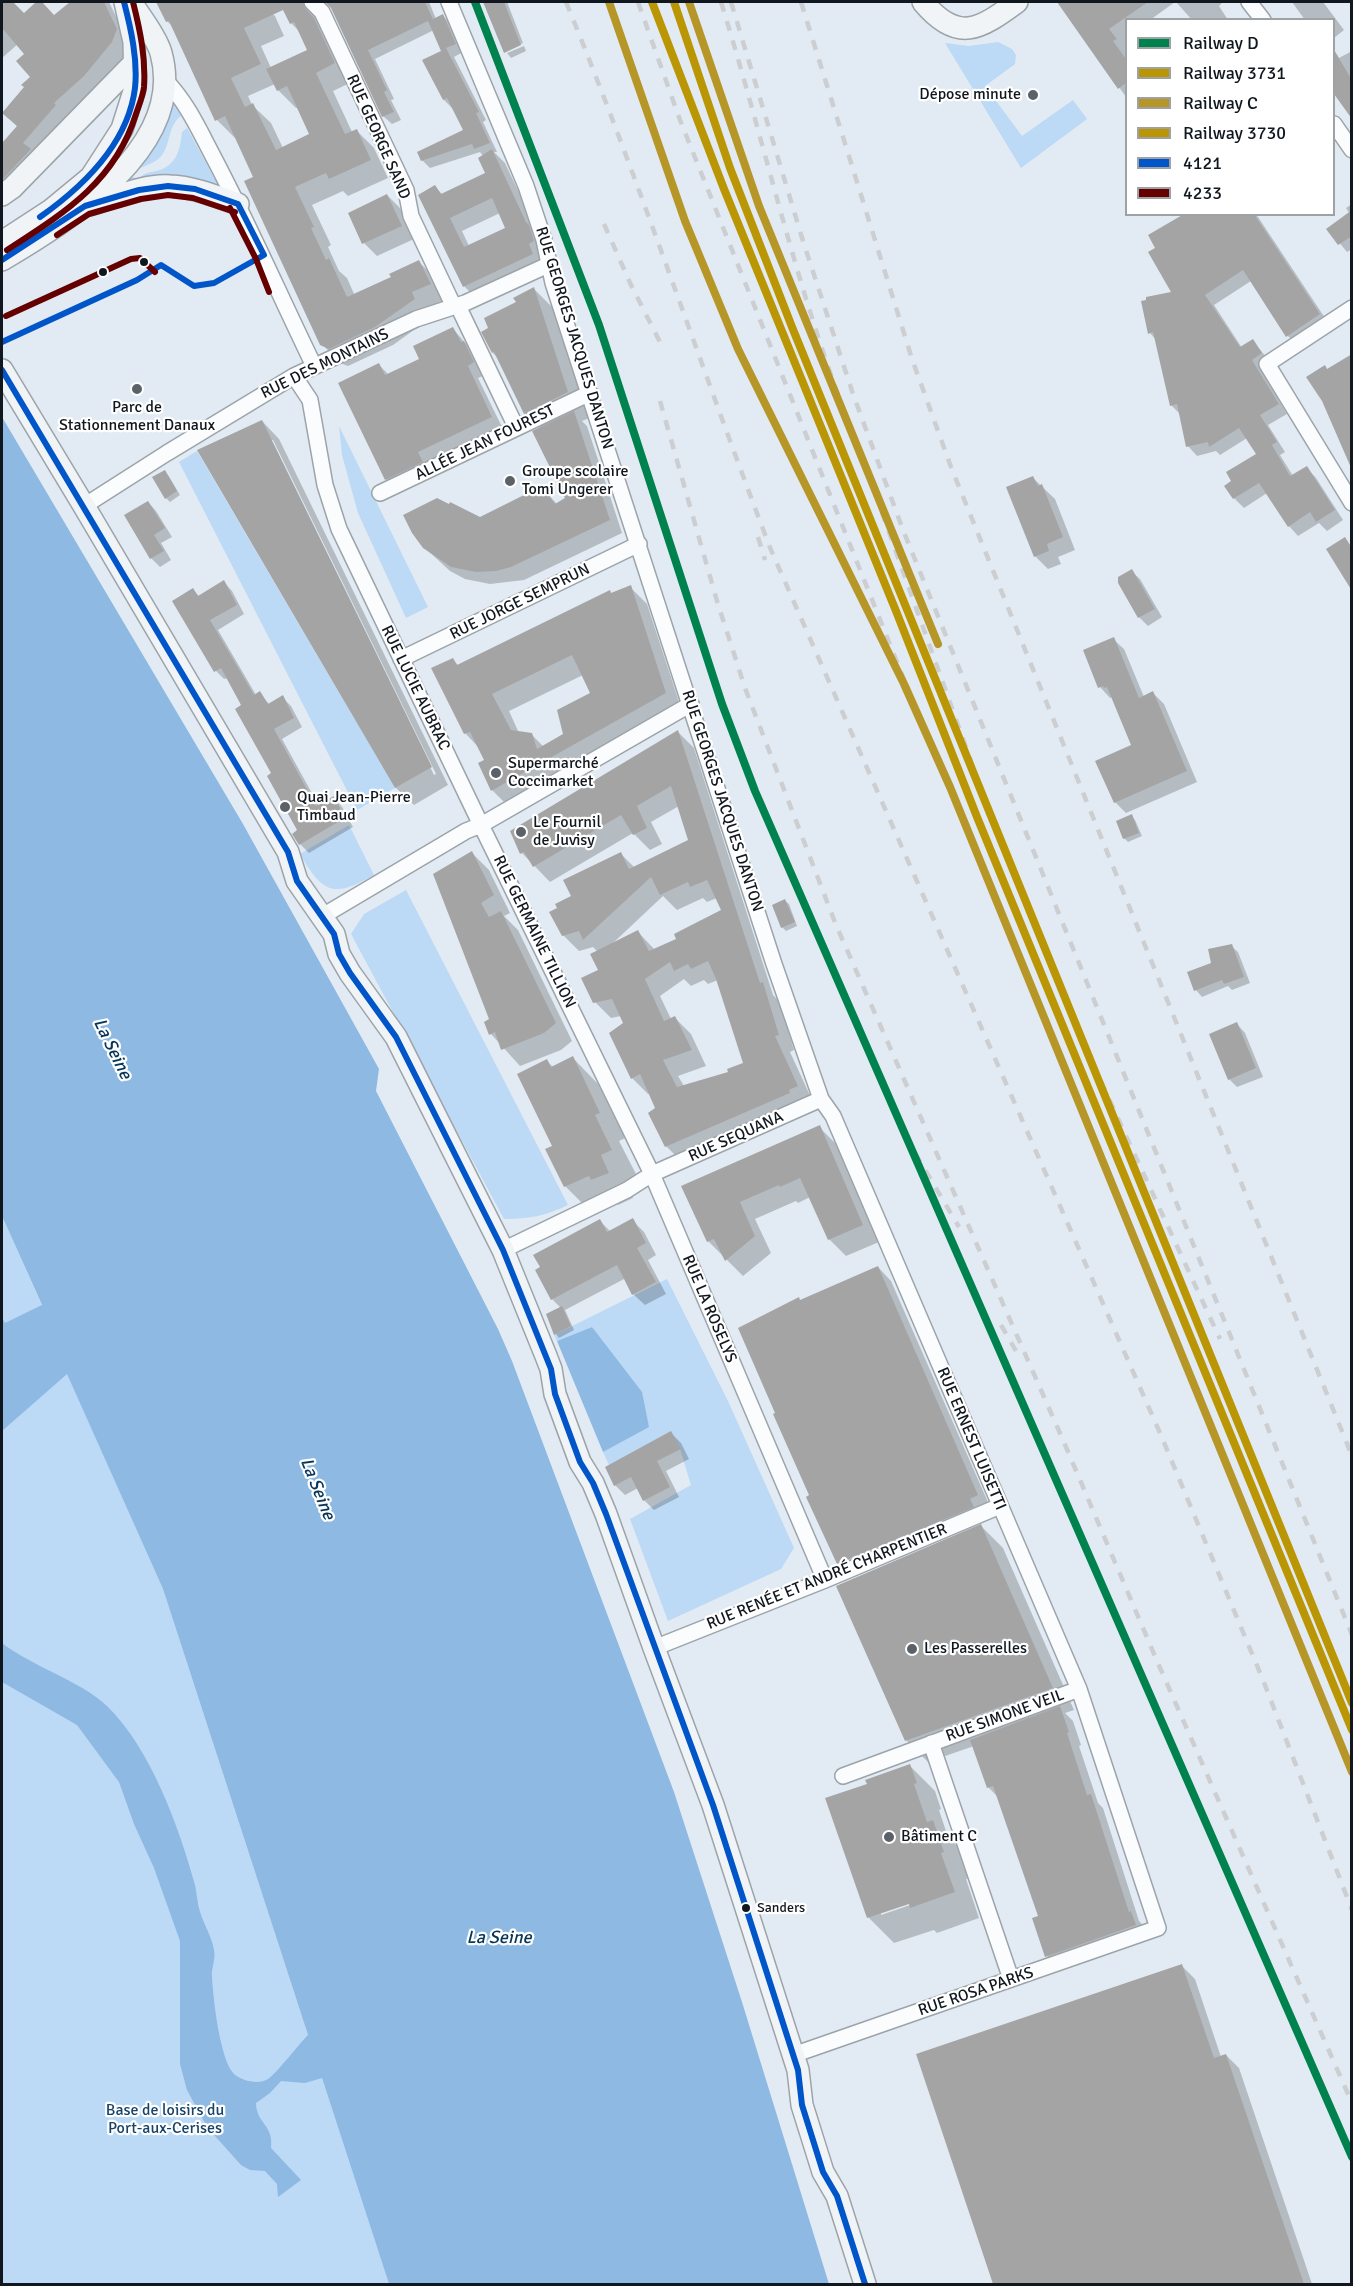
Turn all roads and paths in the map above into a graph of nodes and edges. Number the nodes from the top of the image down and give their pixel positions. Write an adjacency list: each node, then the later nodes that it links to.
1 (124, 2): 9 (main road)
2 (131, 2): 11 (main road)
3 (312, 2): 20 (street, RUE GEORGE SAND)
4 (449, 2): 19 (street, RUE GEORGES JACQUES DANTON)
5 (922, 2): 6 (main road)
6 (1017, 2)
7 (1249, 2): 8 (street)
8 (1261, 18)
9 (134, 42): 10 (main road); 11 (main road)
10 (133, 64): 14 (main road); 17 (main road)
11 (165, 80): 15 (street); 16 (main road)
12 (1335, 125): 13 (street)
13 (1352, 150)
14 (2, 195)
15 (238, 204): 16 (main road); 22 (street)
16 (85, 206): 17 (main road)
17 (15, 240): 18 (main road)
18 (2, 260)
19 (548, 265): 20 (street, RUE DES MONTAINS); 25 (street, RUE GEORGES JACQUES DANTON)
20 (456, 307): 22 (street, RUE DES MONTAINS); 26 (street, RUE GEORGE SAND)
21 (1352, 308): 28 (street)
22 (314, 366): 24 (street, RUE DES MONTAINS)
23 (2, 370): 29 (main road)
24 (294, 376): 29 (street, RUE DES MONTAINS); 31 (street, RUE LUCIE AUBRAC)
25 (590, 393): 26 (street, ALLÉE JEAN FOUREST); 30 (street, RUE GEORGES JACQUES DANTON)
26 (516, 427): 27 (street, ALLÉE JEAN FOUREST)
27 (380, 493)
28 (1352, 503)
29 (84, 506): 34 (main road)
30 (639, 544): 31 (street, RUE JORGE SEMPRUN); 32 (street, RUE GEORGES JACQUES DANTON)
31 (401, 659): 33 (street, RUE LUCIE AUBRAC)
32 (691, 704): 33 (street); 35 (street, RUE GEORGES JACQUES DANTON)
33 (481, 825): 34 (street); 36 (street, RUE GERMAINE TILLION)
34 (321, 917): 39 (main road)
35 (771, 954): 37 (street, RUE ERNEST LUISETTI)
36 (587, 1040): 38 (street, RUE LA ROSELYS)
37 (821, 1099): 38 (street, RUE SEQUANA); 40 (street, RUE ERNEST LUISETTI)
38 (652, 1174): 39 (street, RUE SEQUANA); 41 (street, RUE LA ROSELYS)
39 (503, 1250): 42 (main road)
40 (1000, 1506): 41 (street, RUE RENÉE ET ANDRÉ CHARPENTIER); 43 (street, RUE ERNEST LUISETTI)
41 (825, 1580): 42 (street, RUE RENÉE ET ANDRÉ CHARPENTIER)
42 (654, 1648): 48 (main road)
43 (1079, 1689): 44 (street, RUE SIMONE VEIL); 46 (street, RUE ERNEST LUISETTI)
44 (931, 1743): 45 (street, RUE SIMONE VEIL); 47 (street, RUE SIMONE VEIL)
45 (843, 1776)
46 (1158, 1928): 47 (street, RUE ROSA PARKS)
47 (1011, 1979): 48 (street, RUE ROSA PARKS)
48 (793, 2055): 49 (main road)
49 (865, 2284)

